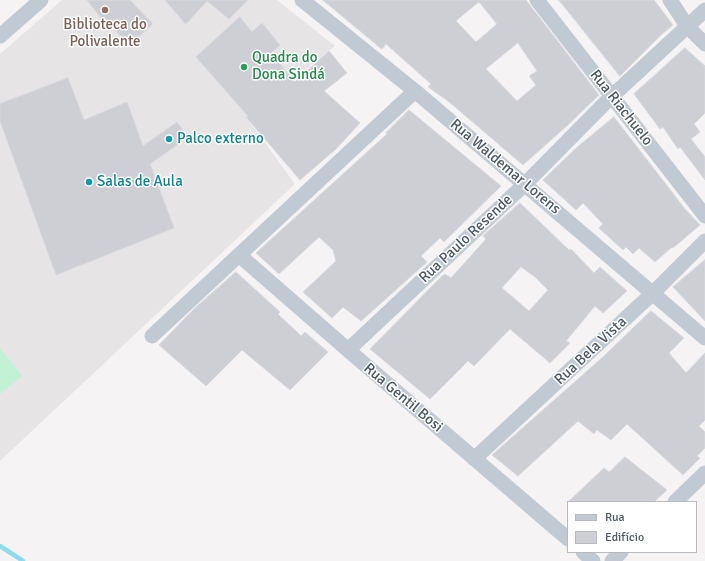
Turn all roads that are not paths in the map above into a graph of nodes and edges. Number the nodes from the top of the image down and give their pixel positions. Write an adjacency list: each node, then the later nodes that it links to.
1 (42, 0): 7 (street)
2 (302, 0): 9 (street, Rua Waldemar Lorens)
3 (538, 0): 10 (street, Rua Riachuelo)
4 (670, 0): 6 (street)
5 (705, 10): 6 (street, Rua Paulo Resende)
6 (687, 26): 8 (street); 10 (street, Rua Paulo Resende)
7 (0, 36)
8 (705, 44)
9 (415, 91): 11 (street, Rua Waldemar Lorens); 14 (street)
10 (611, 97): 11 (street, Rua Paulo Resende); 12 (street, Rua Riachuelo)
11 (525, 184): 15 (street, Rua Waldemar Lorens); 18 (street, Rua Paulo Resende)
12 (705, 216)
13 (705, 241): 15 (street, Rua Bela Vista)
14 (239, 255): 16 (street); 18 (street, Rua Gentil Bosi)
15 (653, 293): 17 (street, Rua Waldemar Lorens); 19 (street, Rua Bela Vista)
16 (152, 336)
17 (705, 338)
18 (348, 350): 19 (street, Rua Gentil Bosi)
19 (474, 459): 22 (street, Rua Gentil Bosi)
20 (705, 473): 21 (street)
21 (676, 501)
22 (567, 538)
23 (584, 553): 25 (street)
24 (620, 553): 26 (street)
25 (593, 561)
26 (612, 561)

